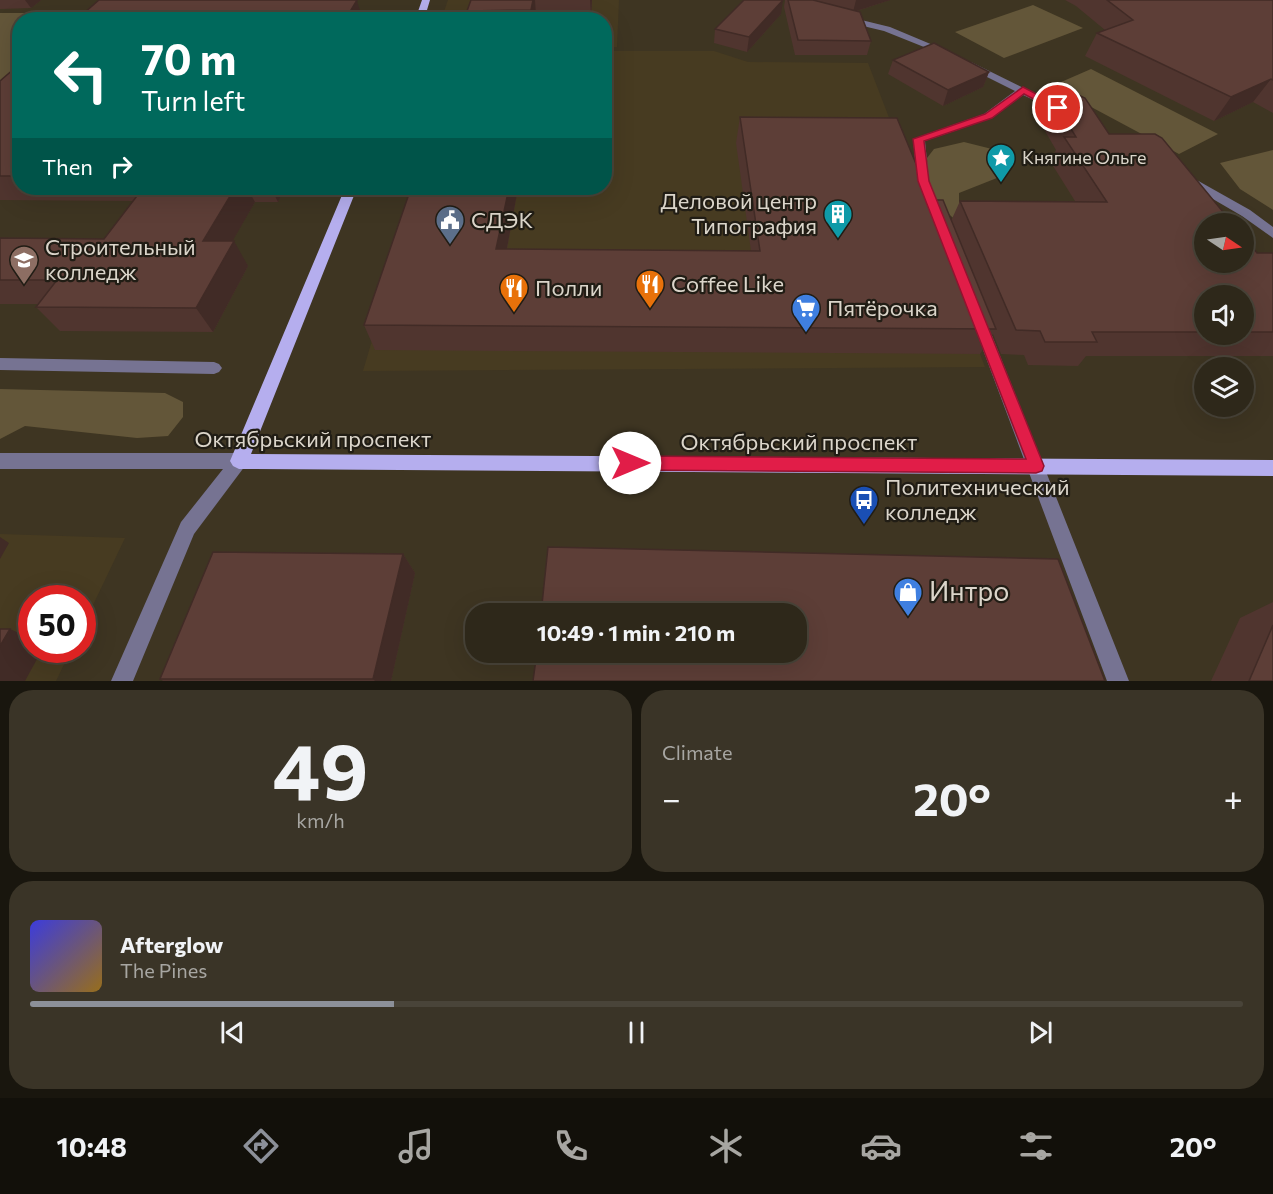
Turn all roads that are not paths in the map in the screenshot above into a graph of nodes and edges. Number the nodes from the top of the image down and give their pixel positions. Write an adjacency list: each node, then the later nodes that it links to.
1 (833, 16): 2 (street)
2 (954, 56)
3 (963, 61): 4 (street)
4 (1023, 90): 5 (street); 9 (street)
5 (1071, 115)
6 (1179, 175): 8 (street)
7 (348, 195): 14 (main road)
8 (1273, 234)
9 (945, 235)
10 (975, 309): 15 (street)
11 (0, 364): 12 (street)
12 (214, 368)
13 (0, 461): 14 (street, Октябрьский проспект)
14 (239, 461): 15 (main road, Октябрьский проспект); 17 (street)
15 (1036, 466): 16 (main road, Октябрьский проспект); 18 (street)
16 (1273, 468)
17 (122, 681)
18 (1118, 681)

